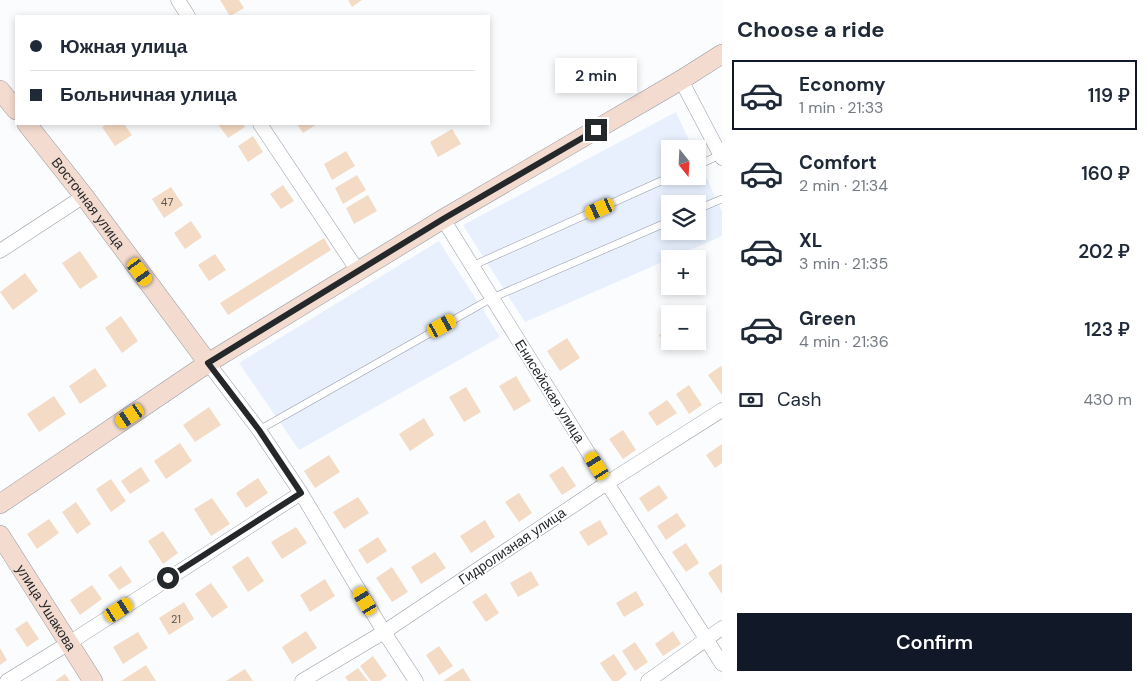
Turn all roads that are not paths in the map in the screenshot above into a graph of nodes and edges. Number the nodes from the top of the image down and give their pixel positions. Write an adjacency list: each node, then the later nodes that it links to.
1 (178, 0): 2 (street)
2 (187, 15)
3 (722, 54): 4 (street)
4 (681, 80): 9 (street); 15 (street)
5 (0, 90): 6 (street)
6 (15, 109)
7 (28, 125): 12 (street, Восточная улица)
8 (261, 125): 19 (street)
9 (721, 156): 10 (lane)
10 (706, 162)
11 (661, 181): 18 (lane)
12 (84, 196): 17 (street); 21 (street, Восточная улица)
13 (722, 199): 14 (lane)
14 (706, 206)
15 (443, 219): 18 (street, Енисейская улица); 19 (street)
16 (661, 225): 20 (lane)
17 (0, 251)
18 (472, 266): 20 (street, Енисейская улица)
19 (358, 271): 21 (street)
20 (492, 298): 23 (lane); 24 (street, Енисейская улица)
21 (208, 363): 23 (street, Восточная улица); 26 (street)
22 (722, 410): 24 (street, Гидролизная улица)
23 (259, 430): 25 (street, Восточная улица)
24 (607, 483): 29 (street, Гидролизная улица); 30 (street, Енисейская улица)
25 (301, 493): 29 (street, Восточная улица); 31 (street)
26 (0, 504)
27 (0, 535): 31 (street, улица Ушакова)
28 (722, 628): 30 (street)
29 (384, 632): 35 (street, Гидролизная улица); 36 (street, Восточная улица)
30 (706, 640): 32 (street, Енисейская улица); 37 (street)
31 (69, 643): 33 (street); 34 (street, улица Ушакова)
32 (722, 664)
33 (7, 681)
34 (93, 681)
35 (302, 681)
36 (416, 681)
37 (648, 681)

